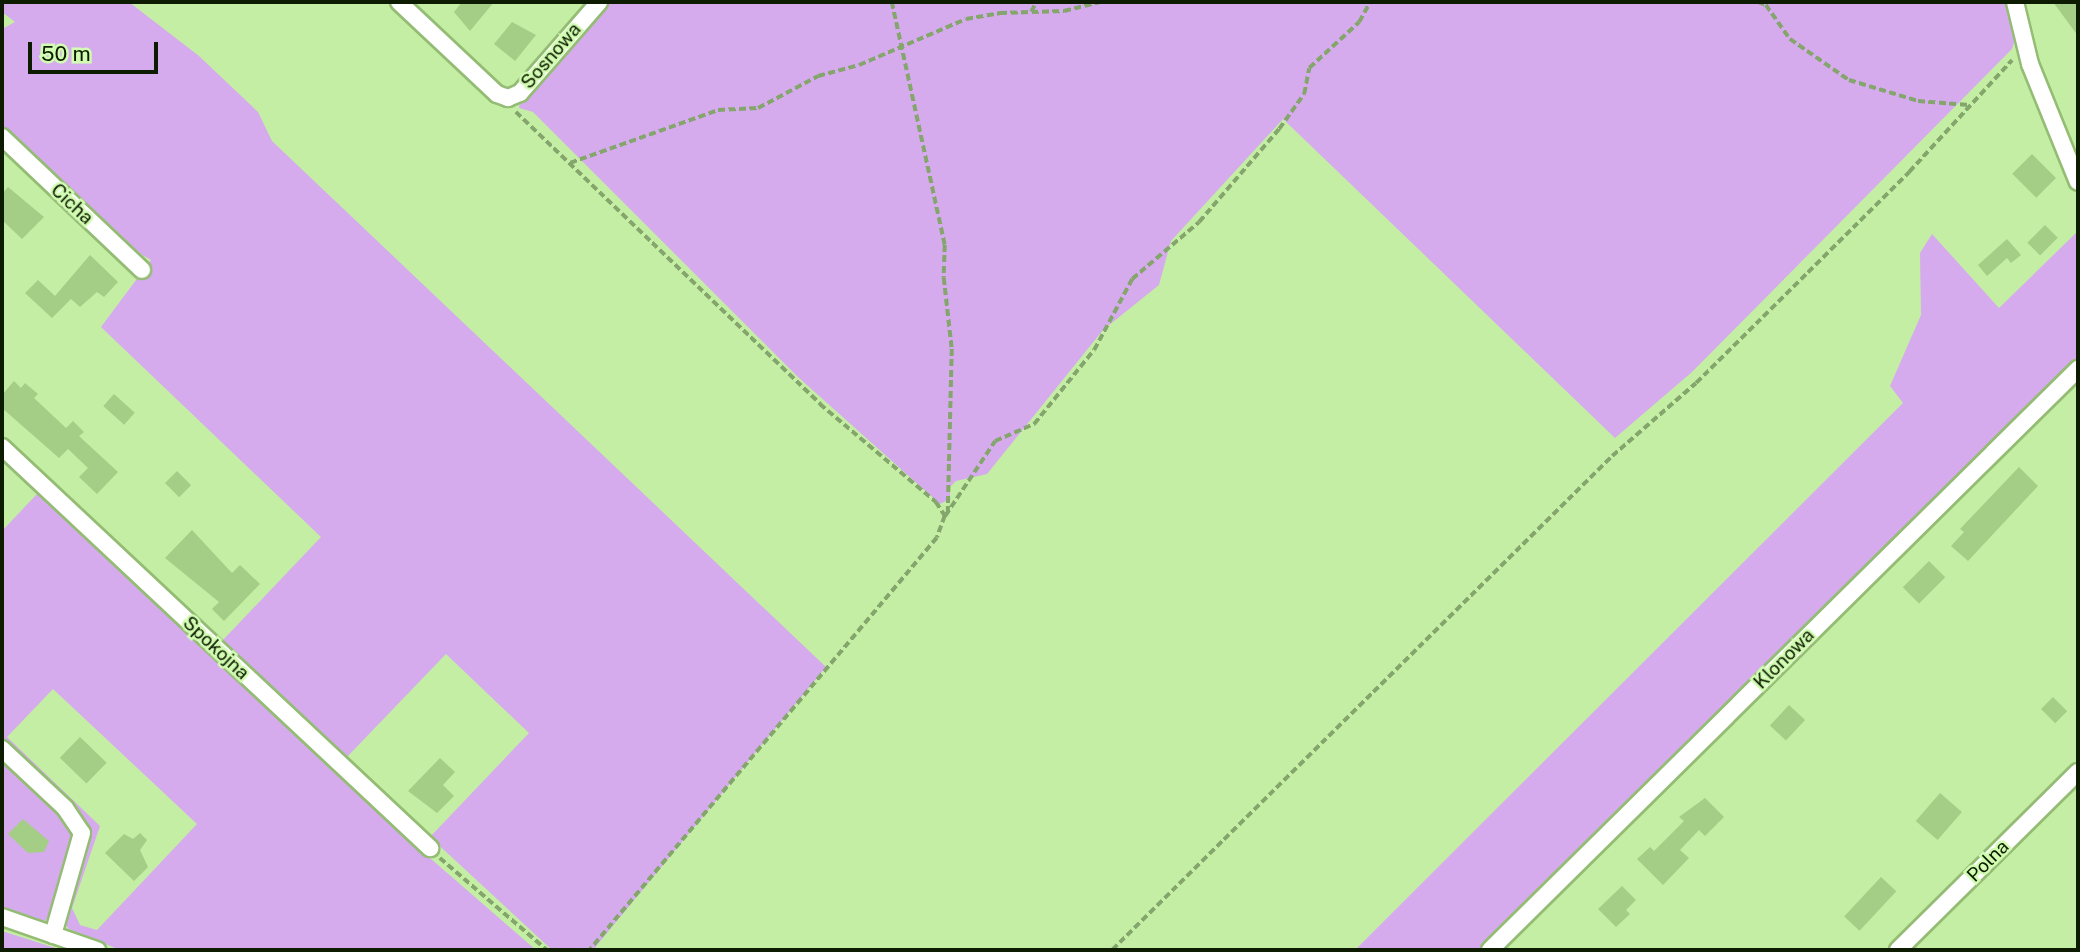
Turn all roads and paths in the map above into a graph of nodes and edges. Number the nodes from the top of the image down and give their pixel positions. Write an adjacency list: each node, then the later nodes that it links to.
1 (399, 2): 14 (street)
2 (599, 2): 14 (street, Sosnowa)
3 (892, 2): 13 (path)
4 (1036, 2): 11 (path)
5 (1100, 2): 11 (path)
6 (1370, 2): 22 (path)
7 (1710, 2): 8 (path)
8 (1733, 2)
9 (1758, 2): 15 (path)
10 (2015, 2): 12 (street)
11 (1031, 12): 13 (path)
12 (2025, 45): 15 (path); 18 (street)
13 (904, 47): 17 (path); 22 (path)
14 (497, 94): 17 (path)
15 (1971, 105): 31 (path)
16 (2, 137): 19 (street, Cicha)
17 (570, 163): 22 (path)
18 (2078, 182)
19 (142, 270)
20 (2078, 369): 32 (street, Klonowa)
21 (2, 447): 25 (street, Spokojna)
22 (945, 516): 30 (path)
23 (2, 749): 27 (street)
24 (2078, 772): 33 (street, Polna)
25 (430, 848): 29 (path)
26 (2, 917): 27 (street)
27 (53, 935): 28 (street)
28 (97, 950)
29 (547, 950)
30 (590, 950)
31 (1112, 950)
32 (1490, 950)
33 (1898, 950)

